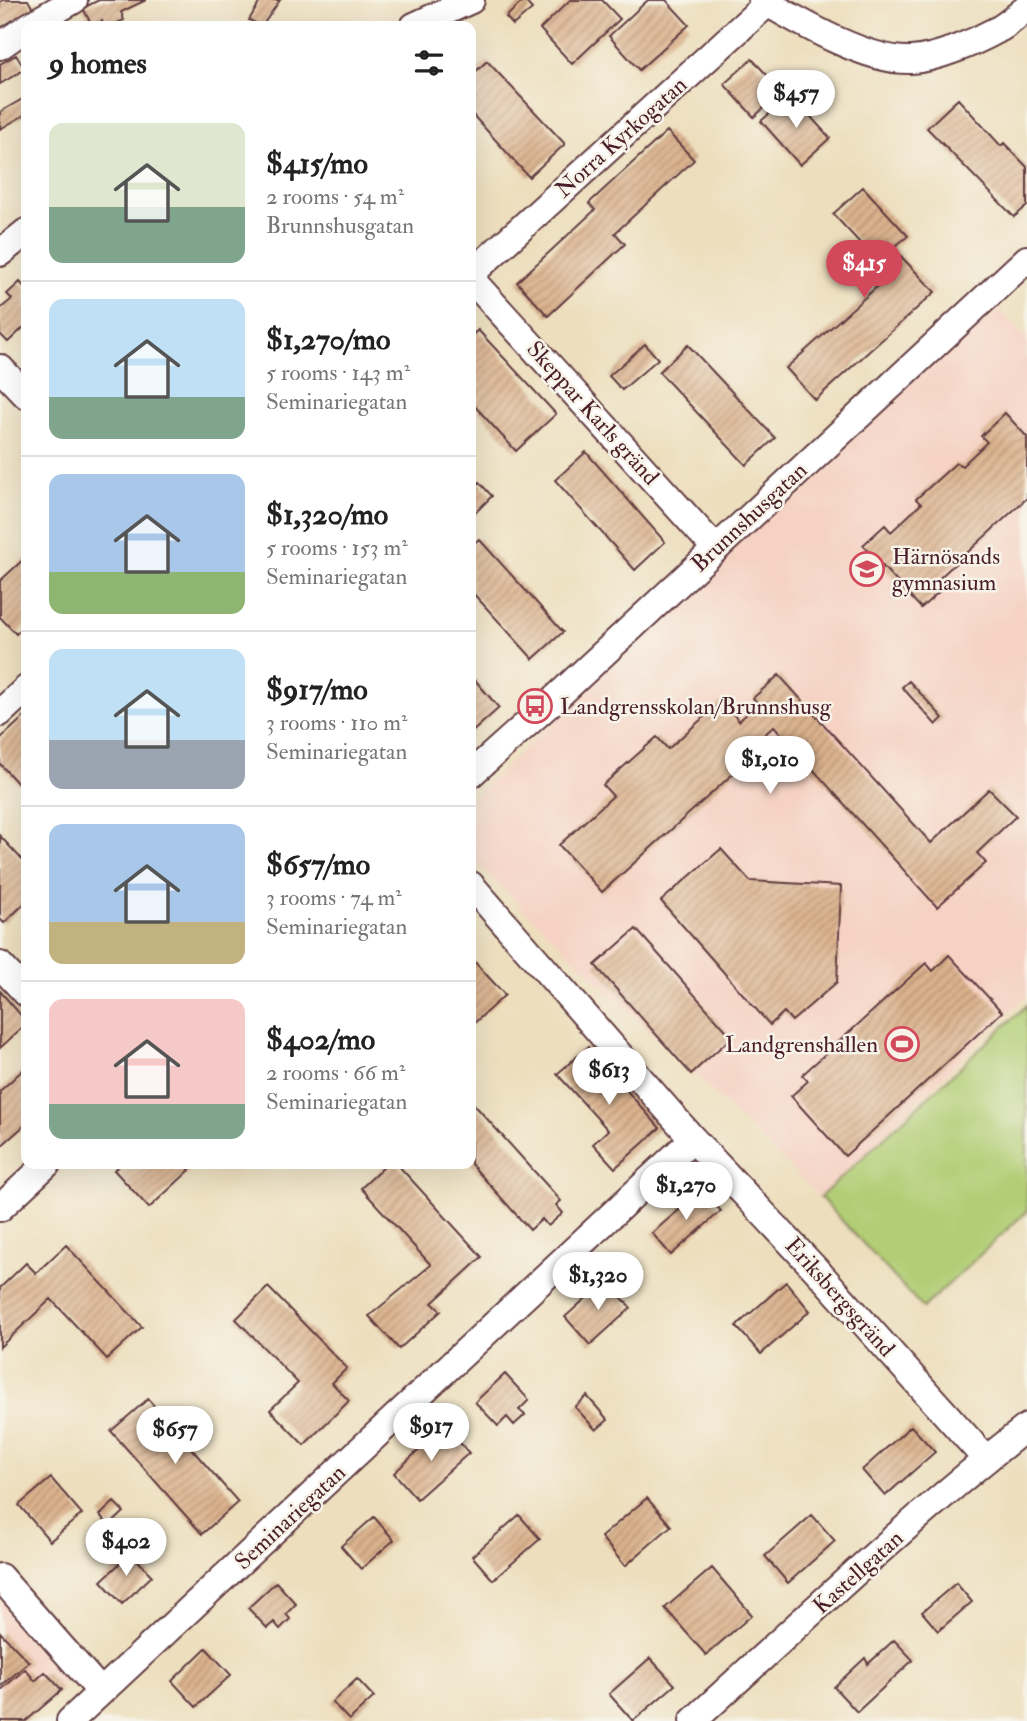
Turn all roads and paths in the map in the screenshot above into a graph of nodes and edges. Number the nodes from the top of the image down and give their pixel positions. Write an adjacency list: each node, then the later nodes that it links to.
1 (74, 0): 5 (street)
2 (471, 0): 6 (street)
3 (767, 1): 4 (street); 12 (street, Norra Kyrkogatan)
4 (1027, 8)
5 (38, 21)
6 (425, 21)
7 (21, 32): 8 (street)
8 (0, 46)
9 (21, 236): 10 (street)
10 (0, 253)
11 (1027, 259): 16 (street, Brunnshusgatan)
12 (476, 271)
13 (476, 282): 16 (street, Skeppar Karls gränd)
14 (0, 368): 15 (street)
15 (21, 390)
16 (715, 548): 19 (street, Brunnshusgatan)
17 (21, 694): 18 (street)
18 (0, 713)
19 (476, 770)
20 (476, 891): 23 (street, Eriksbergsgränd)
21 (0, 965): 22 (street)
22 (21, 988)
23 (693, 1139): 27 (street, Eriksbergsgränd); 29 (street, Seminariegatan)
24 (42, 1169): 25 (street)
25 (0, 1208)
26 (1027, 1427): 27 (street, Kastellgatan)
27 (986, 1459): 31 (street, Kastellgatan)
28 (0, 1577): 29 (street)
29 (101, 1692): 30 (street, Seminariegatan)
30 (70, 1721)
31 (694, 1721)

